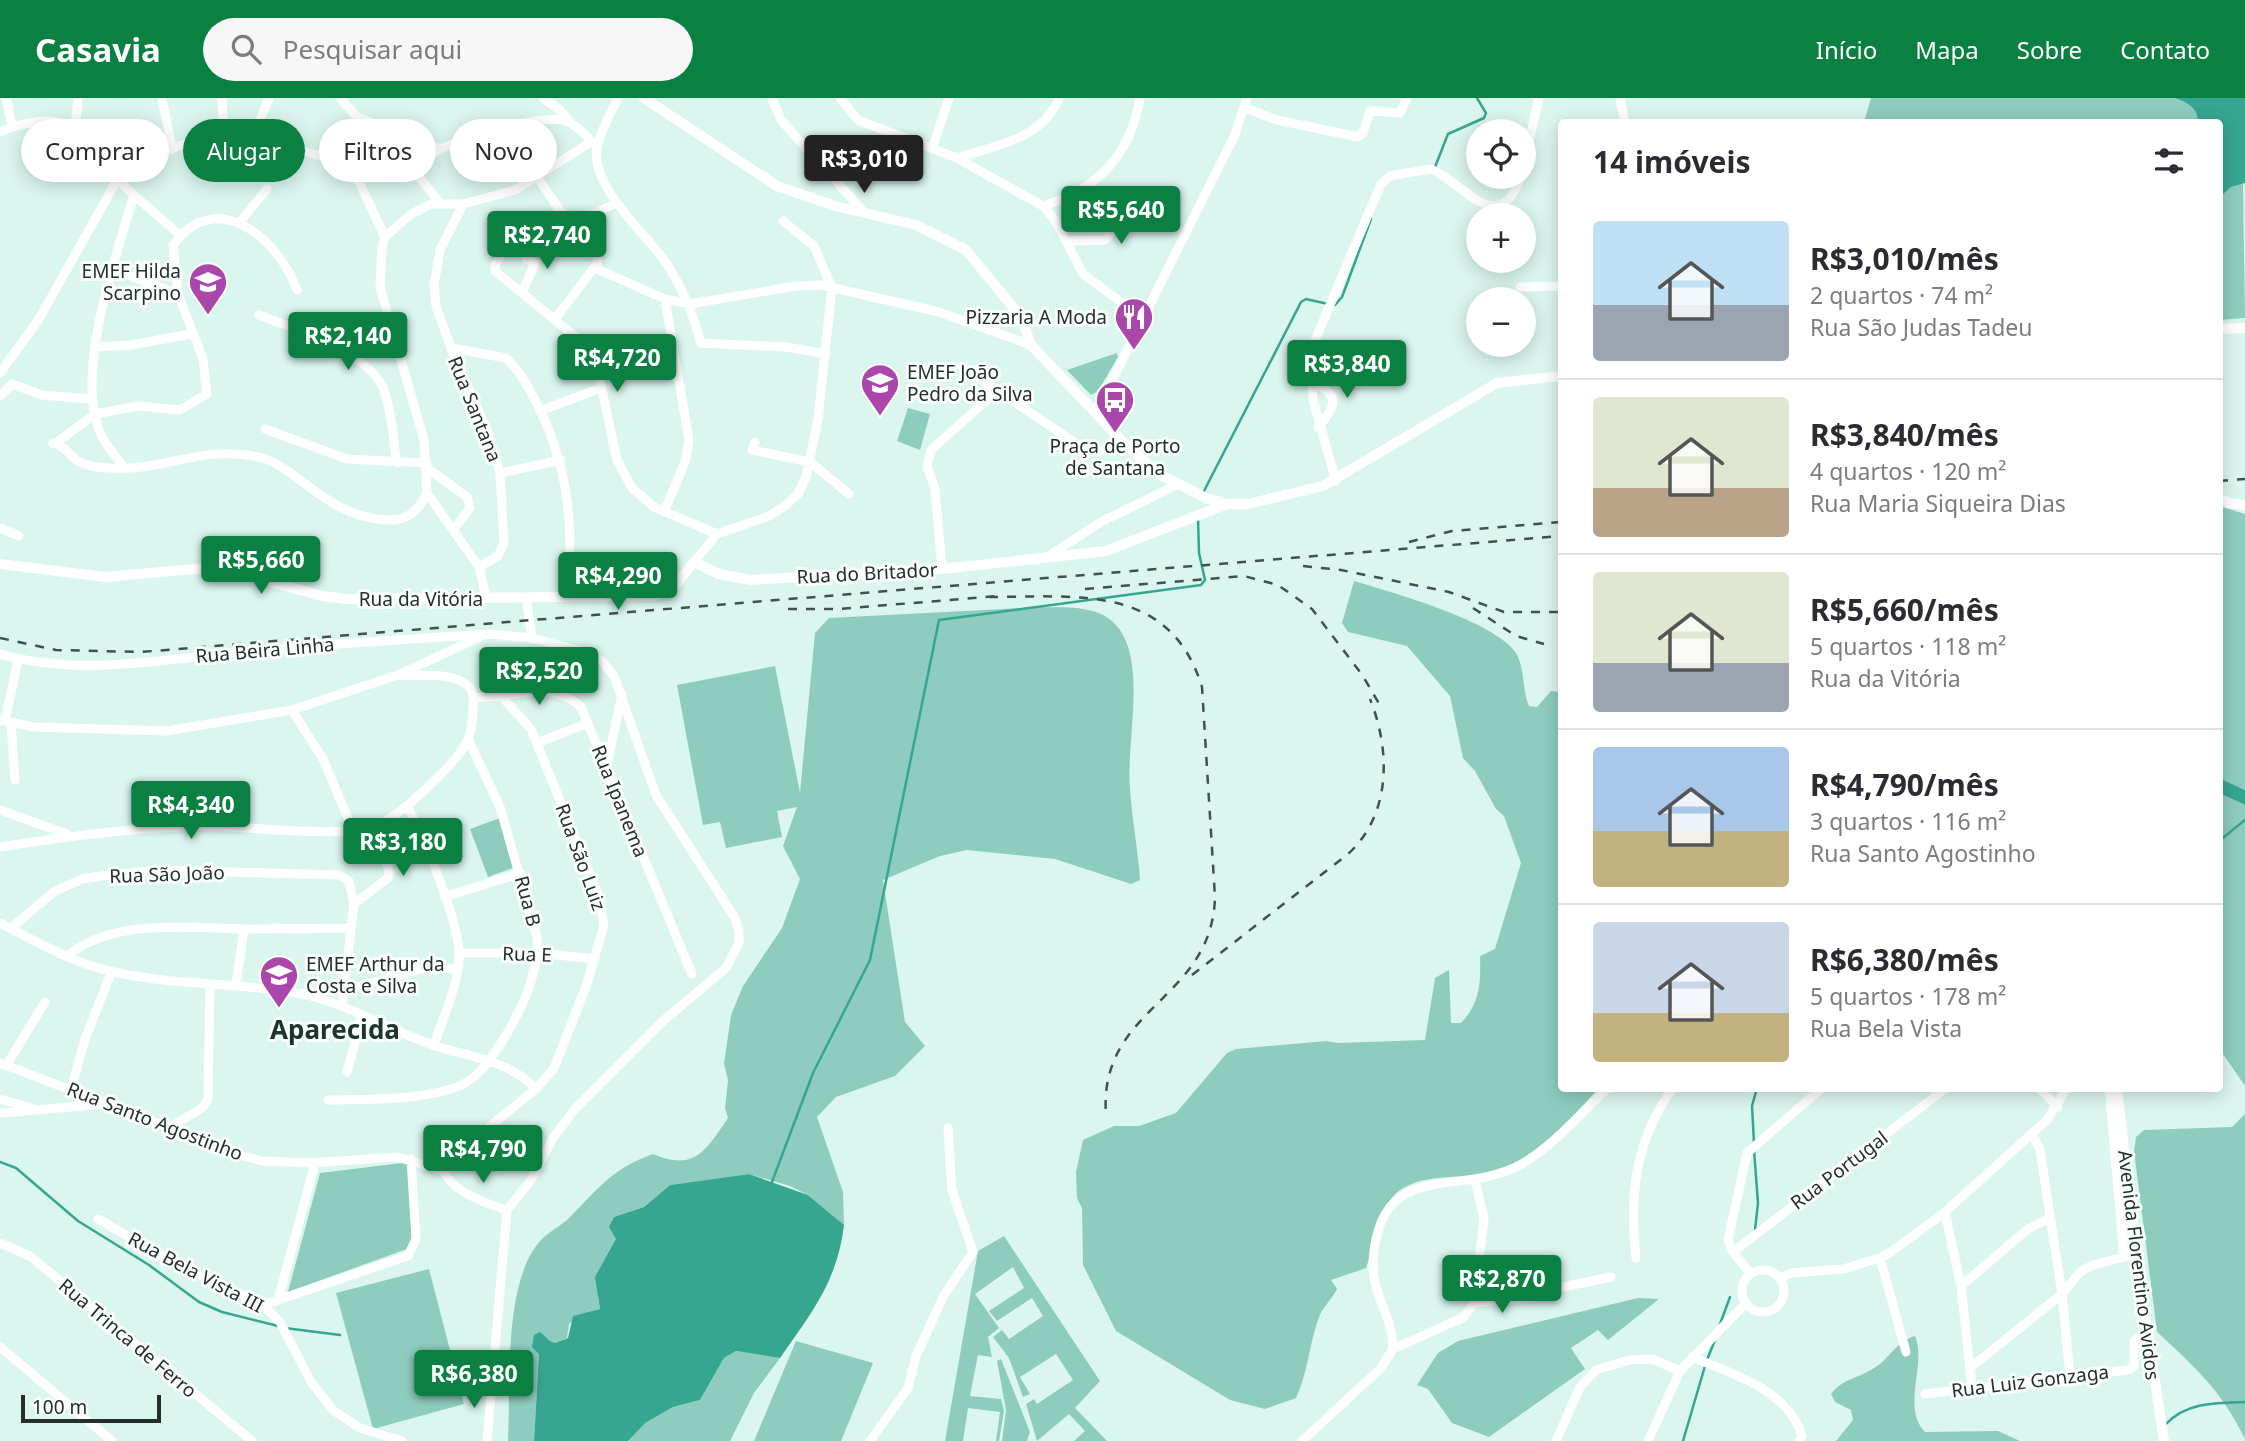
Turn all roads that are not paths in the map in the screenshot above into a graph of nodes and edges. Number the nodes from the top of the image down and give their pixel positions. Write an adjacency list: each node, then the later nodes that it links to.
1 (6, 98): 27 (street)
2 (78, 98): 19 (street)
3 (162, 98): 32 (street)
4 (222, 98): 20 (street)
5 (269, 98): 21 (street)
6 (340, 98): 33 (street)
7 (543, 98): 25 (street)
8 (618, 98): 29 (street)
9 (644, 98): 53 (street)
10 (772, 98): 53 (street)
11 (840, 98): 34 (street)
12 (949, 98): 34 (street)
13 (1059, 98): 37 (street)
14 (1140, 98): 52 (street)
15 (1406, 98): 18 (street)
16 (1539, 98): 23 (street)
17 (1620, 98): 24 (street)
18 (1246, 103): 74 (street)
19 (76, 119)
20 (223, 119)
21 (260, 119)
22 (557, 119): 25 (street)
23 (1534, 119)
24 (1624, 119)
25 (570, 122): 29 (street)
26 (21, 125): 27 (street)
27 (12, 126): 28 (street)
28 (0, 132)
29 (594, 144): 38 (street); 50 (street)
30 (183, 146): 32 (street)
31 (450, 146): 33 (street)
32 (172, 149): 35 (street)
33 (440, 149): 36 (street)
34 (932, 149): 37 (street)
35 (169, 151)
36 (436, 152)
37 (957, 158): 52 (street)
38 (557, 166)
39 (116, 182): 83 (street)
40 (119, 182): 48 (street)
41 (359, 182): 59 (street)
42 (423, 182): 49 (street)
43 (529, 182): 51 (street)
44 (541, 182): 57 (street)
45 (267, 189): 56 (street)
46 (1516, 189): 85 (street)
47 (1144, 191): 61 (street)
48 (135, 195): 58 (street); 63 (street)
49 (440, 203): 51 (street); 59 (street)
50 (616, 203): 54 (street); 71 (street)
51 (463, 204): 80 (street, Rua Santana)
52 (1043, 206): 61 (street)
53 (863, 211): 78 (street)
54 (599, 212): 57 (street); 62 (street)
55 (783, 221): 66 (street)
56 (240, 222): 58 (street); 67 (street)
57 (570, 225): 60 (street)
58 (180, 235): 69 (street)
59 (385, 237): 100 (street)
60 (533, 239): 68 (street); 68 (street)
61 (1066, 241): 74 (street)
62 (596, 265): 70 (street); 73 (street)
63 (112, 268): 69 (street); 79 (street)
64 (1558, 286): 65 (street)
65 (1520, 287)
66 (832, 288): 71 (street); 78 (street); 81 (street)
67 (297, 290)
68 (522, 293): 73 (street)
69 (178, 294): 77 (street)
70 (665, 299): 71 (street); 110 (street)
71 (691, 304): 81 (street)
72 (259, 315): 99 (street)
73 (555, 319): 86 (street)
74 (1144, 319): 91 (street)
75 (2245, 328): 76 (street)
76 (2223, 330)
77 (191, 334): 79 (street); 92 (street)
78 (1031, 345): 91 (street)
79 (96, 347): 89 (street)
80 (451, 348): 90 (street); 102 (street, Rua Santana)
81 (826, 354): 98 (street)
82 (962, 367): 87 (street)
83 (0, 373)
84 (1558, 376): 103 (street)
85 (1314, 383): 93 (street); 93 (street)
86 (601, 388): 90 (street); 110 (street)
87 (997, 391): 96 (street); 119 (street)
88 (0, 396): 89 (street)
89 (91, 399): 92 (street)
90 (540, 411): 97 (street)
91 (1096, 412): 96 (street)
92 (95, 414): 101 (street); 101 (street)
93 (1318, 427): 103 (street)
94 (265, 429): 99 (street)
95 (755, 442): 98 (street)
96 (1125, 444): 104 (street)
97 (561, 460): 102 (street); 121 (street)
98 (810, 462): 106 (street); 113 (street)
99 (397, 463): 100 (street)
100 (427, 466): 105 (street); 112 (street)
101 (125, 468): 105 (street)
102 (500, 473): 118 (street, Rua Santana)
103 (1336, 481): 108 (street)
104 (1177, 485): 108 (street); 115 (street, Rua do Britador)
105 (427, 493): 112 (street)
106 (849, 494)
107 (2223, 500): 109 (street)
108 (1227, 504): 115 (street, Rua do Britador)
109 (2245, 505)
110 (664, 512): 113 (street)
111 (0, 528): 114 (street)
112 (453, 530): 118 (street)
113 (717, 534): 116 (street)
114 (19, 536)
115 (1043, 560): 119 (street, Rua do Britador)
116 (694, 562): 119 (street, Rua do Britador); 121 (street, Rua da Vitória)
117 (0, 564): 120 (street, Rua da Vitória)
118 (479, 567): 120 (street)
119 (942, 569)
120 (486, 598): 122 (street, Rua da Vitória)
121 (569, 598): 122 (street, Rua da Vitória)
122 (526, 603): 124 (street)
123 (489, 634): 124 (street, Rua Beira Linha); 126 (street, Rua Beira Linha); 127 (street)
124 (531, 634): 128 (street)
125 (0, 654): 126 (street, Rua Beira Linha)
126 (18, 660): 132 (street)
127 (398, 675): 130 (street); 131 (street)
128 (622, 693): 136 (street); 191 (street)
129 (501, 696): 130 (street); 133 (street, Rua Ipanema); 135 (street, Rua São Luiz)
130 (473, 698): 134 (street)
131 (292, 710): 132 (street); 141 (street)
132 (5, 721): 137 (street)
133 (588, 723): 135 (street); 136 (street, Rua Ipanema)
134 (468, 739): 138 (street); 144 (street, Rua B)
135 (537, 743): 154 (street, Rua São Luiz)
136 (607, 768): 157 (street, Rua Ipanema)
137 (15, 779)
138 (408, 807): 140 (street); 145 (street)
139 (0, 810): 142 (street)
140 (376, 826): 141 (street); 146 (street)
141 (353, 830): 142 (street)
142 (70, 835): 143 (street)
143 (0, 847)
144 (521, 873): 145 (street); 152 (street, Rua B)
145 (444, 897): 151 (street)
146 (354, 904): 148 (street, Rua São João); 149 (street)
147 (0, 923): 148 (street)
148 (11, 928): 153 (street)
149 (351, 928): 150 (street); 160 (street)
150 (244, 929): 153 (street); 159 (street)
151 (459, 953): 152 (street, Rua E); 155 (street)
152 (538, 953): 154 (street, Rua E); 165 (street, Rua B)
153 (68, 955): 156 (street)
154 (595, 959): 169 (street, Rua São Luiz)
155 (457, 968): 160 (street); 164 (street)
156 (112, 971): 158 (street); 168 (street)
157 (692, 974)
158 (210, 984): 159 (street); 185 (street)
159 (236, 984): 162 (street)
160 (344, 991): 162 (street)
161 (45, 1002): 166 (street)
162 (342, 1006): 163 (street)
163 (362, 1017): 164 (street); 167 (street)
164 (434, 1046): 165 (street)
165 (487, 1060): 169 (street); 179 (street, Rua B)
166 (3, 1065): 168 (street, Rua Santo Agostinho)
167 (347, 1072)
168 (71, 1089): 180 (street, Rua Santo Agostinho)
169 (536, 1089): 189 (street, Rua São Luiz)
170 (1603, 1092): 190 (street)
171 (1671, 1092): 199 (street)
172 (1817, 1092): 196 (street)
173 (1941, 1092): 196 (street, Rua Portugal)
174 (2043, 1092): 181 (street)
175 (2065, 1092): 181 (street)
176 (2109, 1092): 198 (street)
177 (2117, 1092): 197 (street, Avenida Florentino Avidos)
178 (0, 1099): 182 (street)
179 (328, 1100)
180 (110, 1104): 182 (street); 185 (street, Rua Santo Agostinho)
181 (2058, 1107): 186 (street)
182 (36, 1110): 183 (street)
183 (0, 1113)
184 (948, 1128): 224 (street)
185 (167, 1129): 188 (street, Rua Santo Agostinho)
186 (2032, 1134): 192 (street); 194 (street)
187 (411, 1159): 188 (street, Rua Santo Agostinho); 189 (street, Rua Santo Agostinho); 206 (street)
188 (315, 1163): 206 (street)
189 (444, 1171): 191 (street, Rua Santo Agostinho)
190 (1475, 1180): 207 (street); 212 (street)
191 (507, 1210): 223 (street)
192 (1945, 1212): 200 (street); 204 (street)
193 (99, 1219): 209 (street, Rua Bela Vista III)
194 (2049, 1219): 204 (street); 205 (street)
195 (0, 1243): 221 (street, Rua Trinca de Ferro)
196 (1733, 1252): 201 (street)
197 (2136, 1254): 198 (street); 210 (street, Avenida Florentino Avidos)
198 (2124, 1256): 205 (street)
199 (1636, 1258)
200 (1880, 1258): 203 (street); 213 (street)
201 (1751, 1274): 203 (street); 208 (street)
202 (1611, 1277): 207 (street)
203 (1780, 1278): 208 (street)
204 (1961, 1286): 215 (street)
205 (2062, 1294): 215 (street); 217 (street)
206 (278, 1300): 209 (street)
207 (1474, 1303): 212 (street)
208 (1746, 1303): 214 (street)
209 (263, 1305): 222 (street, Rua Bela Vista III)
210 (2147, 1332): 217 (street, Rua Luiz Gonzaga); 229 (street, Avenida Florentino Avidos)
211 (0, 1347): 220 (street)
212 (1394, 1349): 225 (street)
213 (1906, 1352)
214 (1692, 1357): 216 (street); 228 (street)
215 (1970, 1368): 218 (street)
216 (1680, 1371): 226 (street); 227 (street)
217 (2070, 1376): 218 (street, Rua Luiz Gonzaga)
218 (1972, 1387): 219 (street, Rua Luiz Gonzaga)
219 (1924, 1394)
220 (113, 1441)
221 (252, 1441)
222 (402, 1441)
223 (487, 1441)
224 (870, 1441)
225 (1302, 1441)
226 (1556, 1441)
227 (1648, 1441)
228 (1799, 1441)
229 (2164, 1441)

